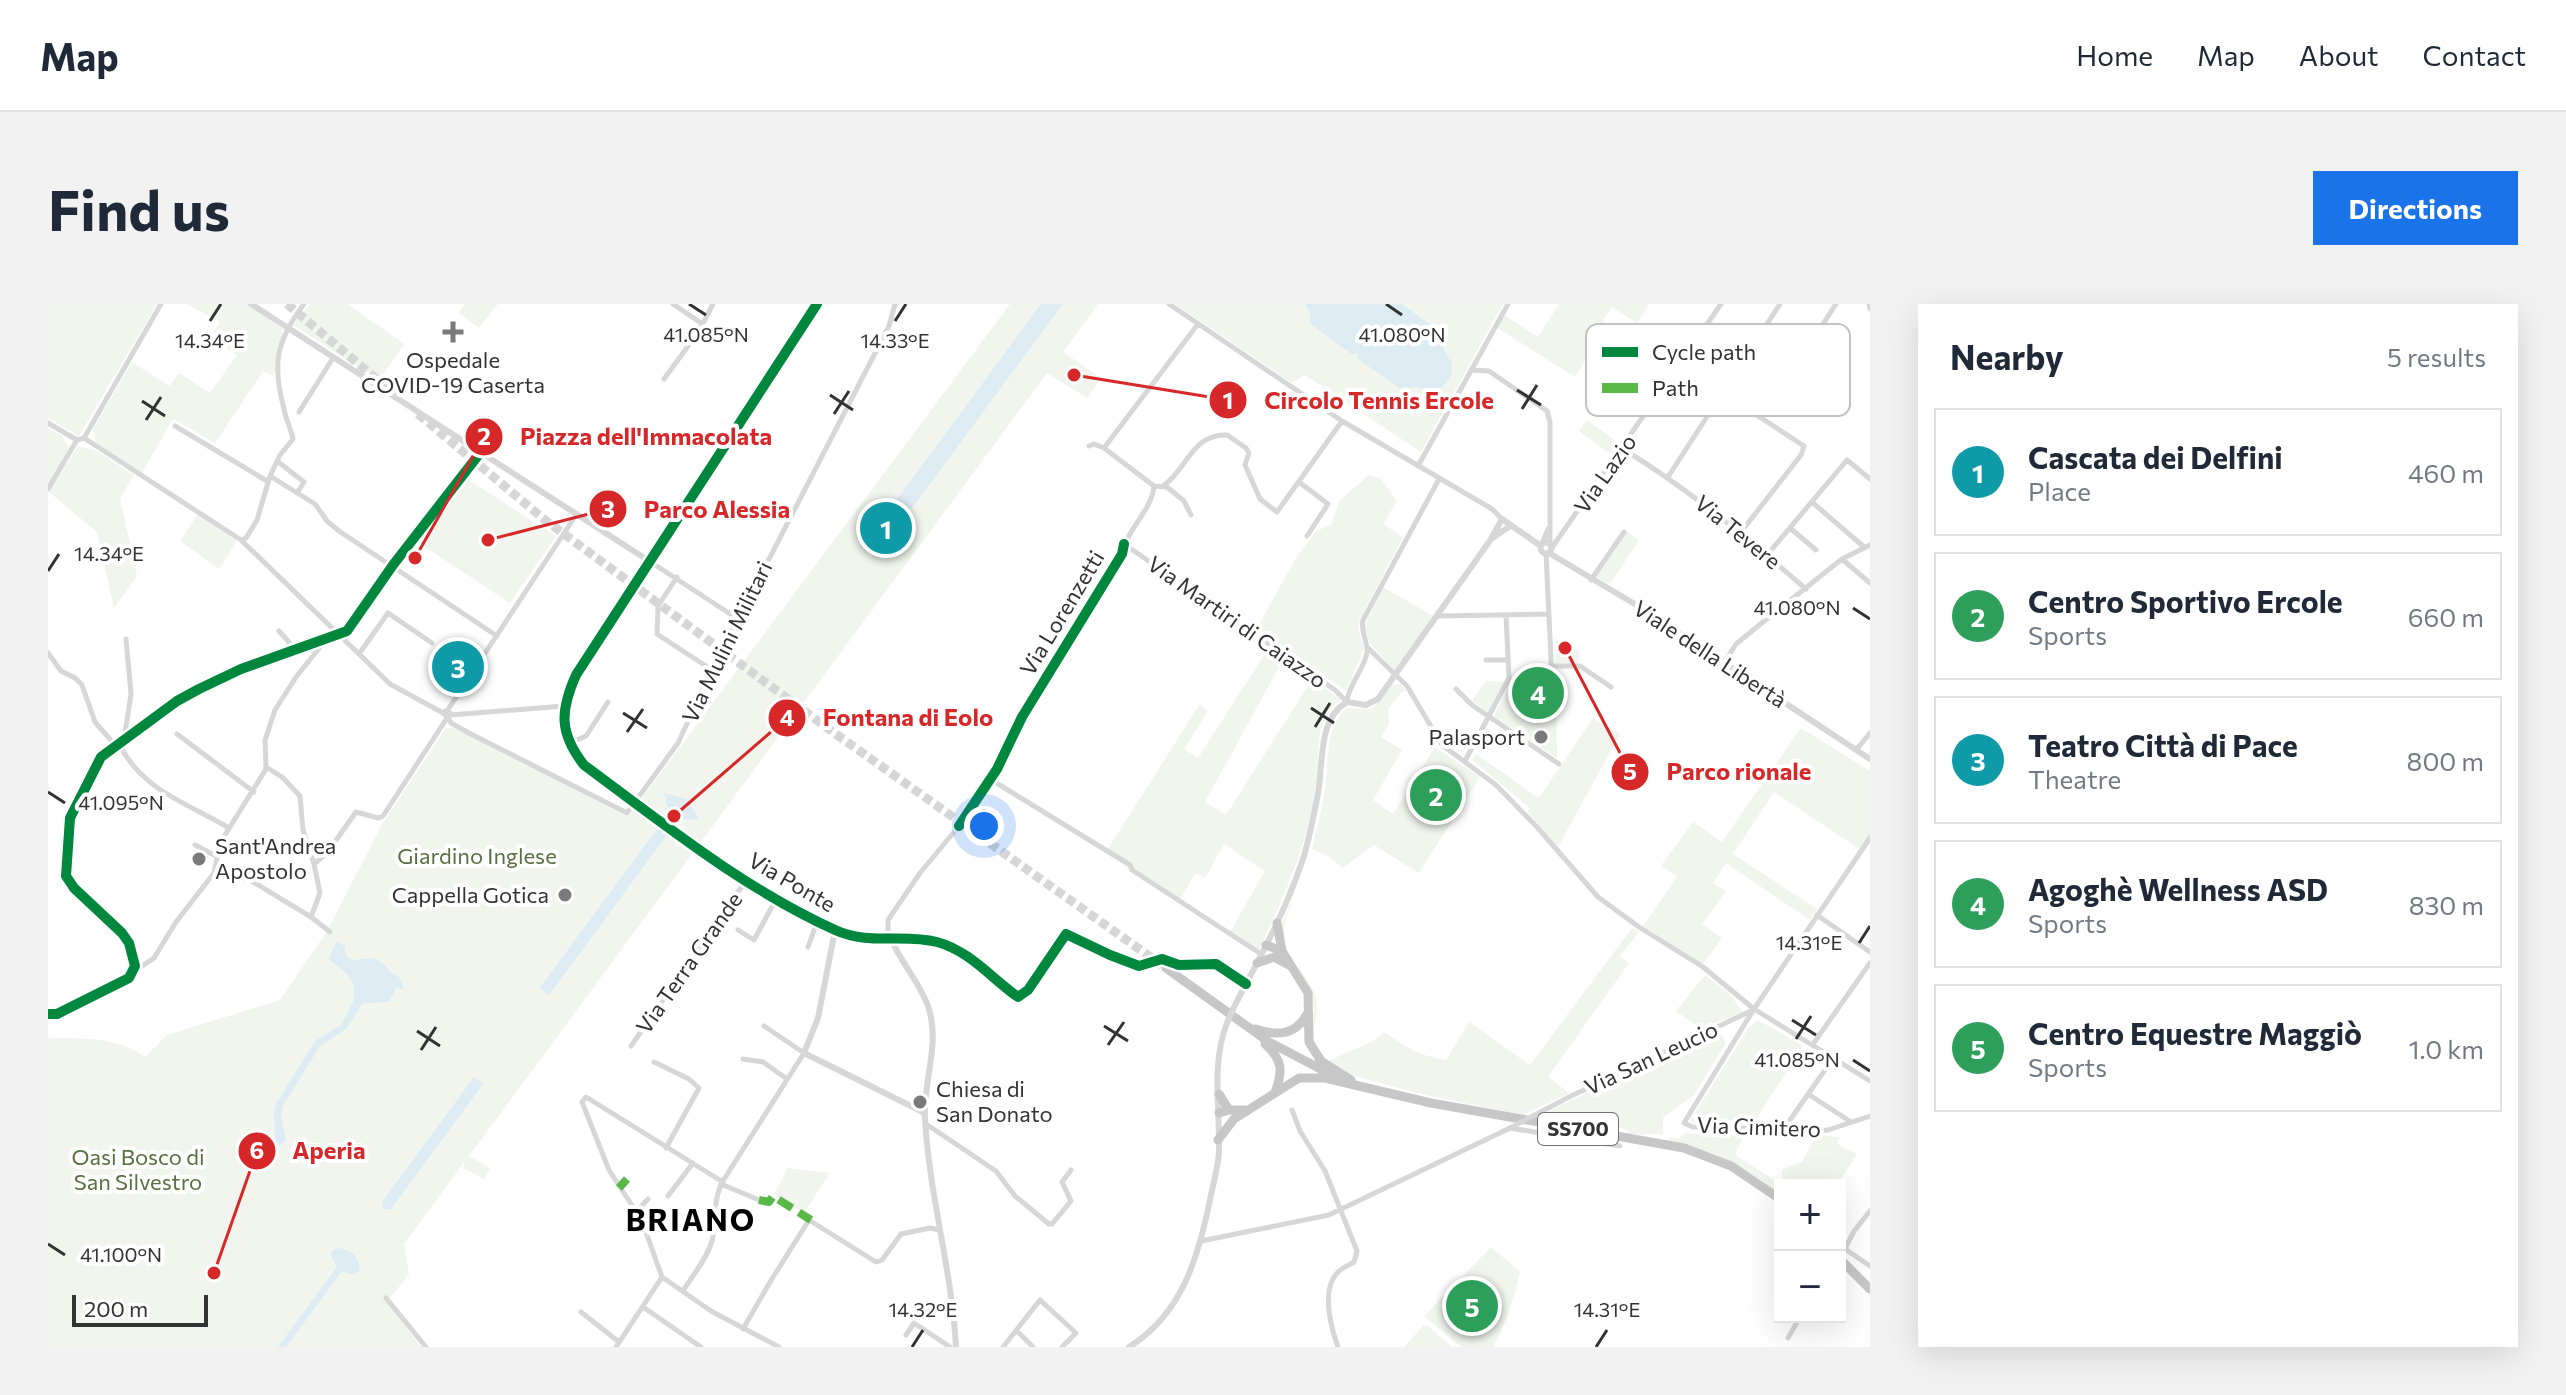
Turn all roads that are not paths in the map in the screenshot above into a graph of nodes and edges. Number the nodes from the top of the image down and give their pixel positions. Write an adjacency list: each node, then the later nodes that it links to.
1 (161, 304): 31 (street)
2 (251, 304): 18 (street)
3 (304, 304): 18 (street)
4 (673, 304): 13 (street)
5 (713, 304): 13 (street)
6 (817, 304): 67 (street)
7 (895, 304): 80 (street, Via Mulini Militari)
8 (1169, 304): 14 (street)
9 (1508, 304): 19 (street)
10 (1721, 304): 15 (street, Via Lazio)
11 (1780, 304): 16 (street)
12 (1836, 304): 17 (street)
13 (701, 323): 23 (street)
14 (1198, 324): 28 (street); 34 (street)
15 (1707, 324)
16 (1767, 324)
17 (1823, 324)
18 (287, 327): 20 (street); 37 (street)
19 (1477, 356): 21 (street); 22 (street)
20 (333, 358): 24 (street); 36 (street)
21 (1471, 370): 22 (street); 38 (street)
22 (1489, 371): 52 (street)
23 (664, 379)
24 (299, 412)
25 (1645, 416): 35 (street, Via Lazio)
26 (1709, 416): 39 (street)
27 (1763, 417): 57 (street)
28 (1342, 421): 38 (street); 43 (street)
29 (48, 423): 32 (street)
30 (175, 426): 40 (street)
31 (84, 438): 32 (street); 60 (street)
32 (77, 440): 46 (street)
33 (1089, 446): 34 (street)
34 (1104, 448): 44 (street)
35 (1623, 449): 39 (street, Via Tevere); 53 (street, Via Lazio)
36 (480, 453): 49 (street); 69 (street)
37 (277, 461): 40 (street); 47 (street)
38 (1418, 466): 41 (street)
39 (1668, 477): 57 (street, Via Tevere)
40 (271, 479): 47 (street); 60 (street)
41 (1439, 479): 51 (street); 87 (street)
42 (1870, 479): 48 (street)
43 (1299, 482): 45 (street); 58 (street)
44 (1154, 486): 45 (street); 61 (street, Via Lorenzetti)
45 (1163, 486): 50 (street)
46 (48, 489)
47 (297, 493): 69 (street)
48 (1812, 502): 55 (street); 62 (street)
49 (576, 515): 67 (street); 83 (street)
50 (1191, 515)
51 (1502, 519): 54 (street, Viale della Libertà); 59 (street)
52 (1550, 524): 53 (street, Via Lazio); 63 (street)
53 (1569, 525): 63 (street, Via Lazio)
54 (1510, 526): 59 (street); 63 (street, Viale della Libertà)
55 (1790, 528): 64 (street); 65 (street)
56 (1624, 532): 72 (street)
57 (1741, 532): 65 (street, Via Tevere)
58 (1307, 536)
59 (1491, 539): 75 (street)
60 (241, 540): 82 (street)
61 (1124, 544): 101 (street, Via Martiri di Caiazzo); 114 (street, Via Lorenzetti)
62 (1867, 546): 66 (street)
63 (1546, 547): 68 (street, Viale della Libertà); 70 (street)
64 (1816, 550)
65 (1767, 555): 74 (street, Via Tevere)
66 (1842, 559): 73 (street); 74 (street)
67 (649, 561): 71 (street); 102 (street)
68 (1560, 561): 70 (street); 72 (street, Viale della Libertà)
69 (393, 565): 82 (street); 83 (street)
70 (1547, 572): 76 (street)
71 (677, 577): 80 (street); 95 (street)
72 (1591, 580): 93 (street, Viale della Libertà)
73 (1870, 583)
74 (1806, 589): 93 (street)
75 (1447, 602): 78 (street); 79 (street)
76 (1548, 614): 77 (street); 94 (street)
77 (1506, 615): 79 (street); 92 (street)
78 (1438, 616): 79 (street); 96 (street)
79 (1455, 616)
80 (738, 619): 95 (street, Via Mulini Militari)
81 (279, 631): 88 (street)
82 (339, 635): 84 (street); 90 (street)
83 (497, 636): 103 (street)
84 (329, 637): 88 (street); 113 (street)
85 (126, 639): 107 (street)
86 (432, 643): 90 (street)
87 (1367, 647): 96 (street); 101 (street)
88 (295, 649): 107 (street)
89 (48, 653): 107 (street)
90 (359, 654): 103 (street)
91 (1486, 660): 92 (street)
92 (1508, 660): 104 (street)
93 (1724, 663): 109 (street, Viale della Libertà)
94 (1551, 666): 97 (street); 98 (street)
95 (712, 670): 116 (street, Via Mulini Militari)
96 (1396, 675): 101 (street); 111 (street)
97 (1552, 680)
98 (1611, 687)
99 (1456, 689): 104 (street)
100 (608, 702): 108 (street)
101 (1347, 702): 130 (street)
102 (564, 706): 103 (street); 108 (street)
103 (447, 714): 116 (street, Via Mulini Militari); 123 (street)
104 (1489, 716): 111 (street); 112 (street)
105 (1870, 733): 109 (street)
106 (177, 734): 115 (street)
107 (119, 743): 118 (street); 141 (street)
108 (570, 743): 116 (street)
109 (1856, 750): 110 (street, Viale della Libertà)
110 (1870, 759)
111 (1465, 761): 143 (street)
112 (1559, 764)
113 (266, 767): 115 (street); 123 (street)
114 (990, 779): 134 (street, Via Lorenzetti); 137 (street)
115 (254, 792): 118 (street)
116 (634, 801): 117 (street)
117 (655, 818)
118 (229, 828): 122 (street)
119 (681, 837): 125 (street, Via Ponte)
120 (1870, 838): 127 (street)
121 (195, 845): 122 (street)
122 (218, 848): 124 (street)
123 (314, 864): 128 (street)
124 (214, 873): 128 (street); 141 (street)
125 (747, 879): 126 (street, Via Ponte); 151 (street, Via Terra Grande)
126 (775, 901): 129 (street, Via Ponte); 131 (street)
127 (1817, 915): 136 (street); 144 (street)
128 (311, 917): 133 (street)
129 (818, 922): 132 (street, Via Ponte); 135 (street)
130 (1277, 923): 137 (street); 138 (highway, SS700)
131 (738, 930)
132 (835, 930): 134 (street, Via Ponte); 152 (street)
133 (330, 932)
134 (891, 939): 142 (street); 163 (street)
135 (808, 947)
136 (1870, 952)
137 (1261, 954): 138 (highway); 138 (highway); 142 (street)
138 (1278, 954): 145 (highway, SS700)
139 (1870, 963): 150 (street)
140 (1166, 968): 149 (highway, SS700)
141 (133, 972): 147 (street)
142 (1246, 984): 160 (street, bridge)
143 (1741, 999): 144 (street); 146 (street)
144 (1754, 1009): 146 (street, Via San Leucio); 150 (street); 169 (street, Via Cimitero)
145 (1308, 1011): 149 (highway, SS700); 158 (highway, SS700)
146 (1746, 1013): 168 (street, Via San Leucio, bridge)
147 (48, 1014)
148 (764, 1026): 152 (street)
149 (1244, 1026): 158 (highway, SS700); 159 (highway, SS700)
150 (1813, 1045): 153 (street)
151 (631, 1046)
152 (804, 1053): 156 (street); 163 (street)
153 (1834, 1057): 157 (street); 161 (street)
154 (743, 1059): 156 (street)
155 (654, 1062): 172 (street)
156 (787, 1079): 175 (street)
157 (1870, 1081)
158 (1365, 1088): 159 (highway, SS700); 176 (highway, SS700)
159 (1275, 1093): 164 (highway, SS700)
160 (1219, 1094): 164 (highway)
161 (1808, 1094): 166 (street); 169 (street)
162 (1292, 1110): 180 (street)
163 (925, 1113): 167 (street)
164 (1227, 1114): 170 (highway); 170 (street)
165 (1870, 1116): 166 (street, Via Cimitero)
166 (1851, 1122): 169 (street, Via Cimitero)
167 (926, 1124): 174 (street); 183 (street)
168 (1510, 1128): 171 (street); 180 (street, Via San Leucio)
169 (1783, 1130)
170 (1218, 1140): 186 (street)
171 (1620, 1146)
172 (666, 1148): 173 (street); 182 (street)
173 (693, 1163): 175 (street); 177 (street)
174 (1071, 1170)
175 (722, 1183): 179 (street); 193 (street)
176 (1774, 1195)
177 (668, 1196)
178 (648, 1199): 182 (street)
179 (759, 1200)
180 (1340, 1210): 186 (street, Via San Leucio); 212 (street)
181 (1870, 1211): 187 (street)
182 (636, 1212): 191 (street)
183 (938, 1218): 184 (street); 185 (street)
184 (930, 1228): 185 (street); 198 (street)
185 (940, 1230): 207 (street)
186 (1201, 1241): 211 (street)
187 (1844, 1251)
188 (1846, 1257): 190 (street)
189 (1846, 1260): 192 (highway)
190 (1870, 1266)
191 (662, 1277): 193 (street); 195 (street)
192 (1870, 1289)
193 (683, 1291): 198 (street)
194 (386, 1298): 203 (street)
195 (643, 1307): 202 (street); 204 (street)
196 (581, 1312): 202 (street)
197 (1797, 1323): 201 (street)
198 (743, 1329): 205 (street)
199 (1017, 1331): 208 (street); 209 (street); 210 (street)
200 (906, 1335): 206 (street)
201 (1788, 1338)
202 (617, 1344)
203 (426, 1347)
204 (701, 1347)
205 (779, 1347)
206 (950, 1347)
207 (956, 1347)
208 (1003, 1347)
209 (1033, 1347)
210 (1062, 1347)
211 (1129, 1347)
212 (1338, 1347)

